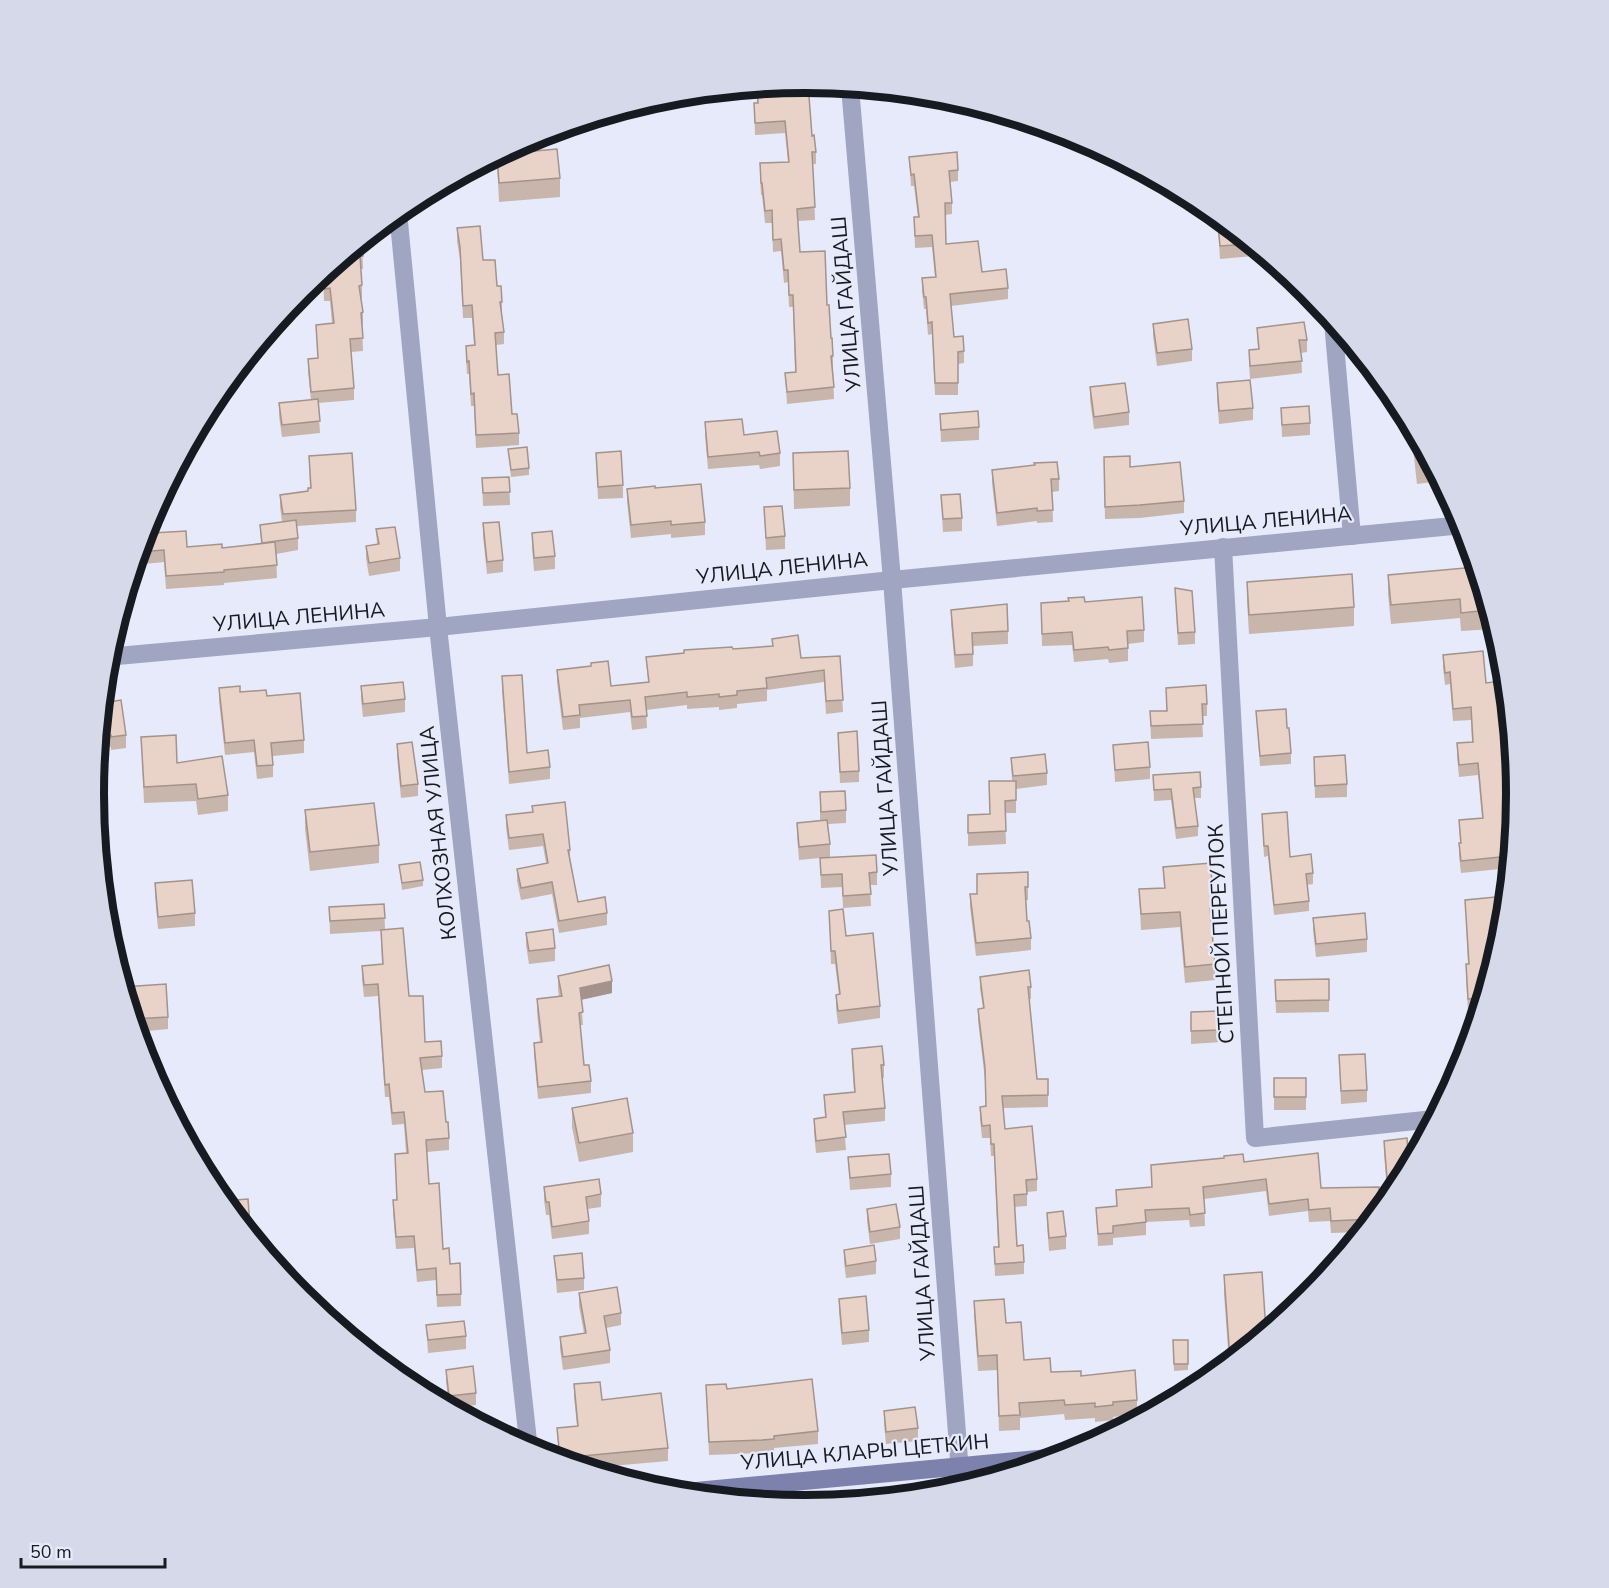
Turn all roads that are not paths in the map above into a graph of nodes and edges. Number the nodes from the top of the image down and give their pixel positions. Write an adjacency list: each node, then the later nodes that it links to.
1 (851, 95): 7 (street, УЛИЦА ГАЙДАШ)
2 (399, 223): 8 (street, КОЛХОЗНАЯ УЛИЦА)
3 (1334, 335): 5 (street)
4 (1452, 526): 5 (street, УЛИЦА ЛЕНИНА)
5 (1352, 536): 6 (street, УЛИЦА ЛЕНИНА)
6 (1223, 547): 7 (street, УЛИЦА ЛЕНИНА); 10 (street, СТЕПНОЙ ПЕРЕУЛОК)
7 (892, 580): 8 (street, УЛИЦА ЛЕНИНА); 13 (street, УЛИЦА ГАЙДАШ)
8 (438, 627): 9 (street, УЛИЦА ЛЕНИНА); 11 (street, КОЛХОЗНАЯ УЛИЦА)
9 (117, 656)
10 (1425, 1120)
11 (528, 1438)
12 (1022, 1460): 13 (main road, УЛИЦА КЛАРЫ ЦЕТКИН)
13 (959, 1466): 14 (street, УЛИЦА ГАЙДАШ); 15 (main road, УЛИЦА КЛАРЫ ЦЕТКИН)
14 (960, 1477)
15 (715, 1489)

